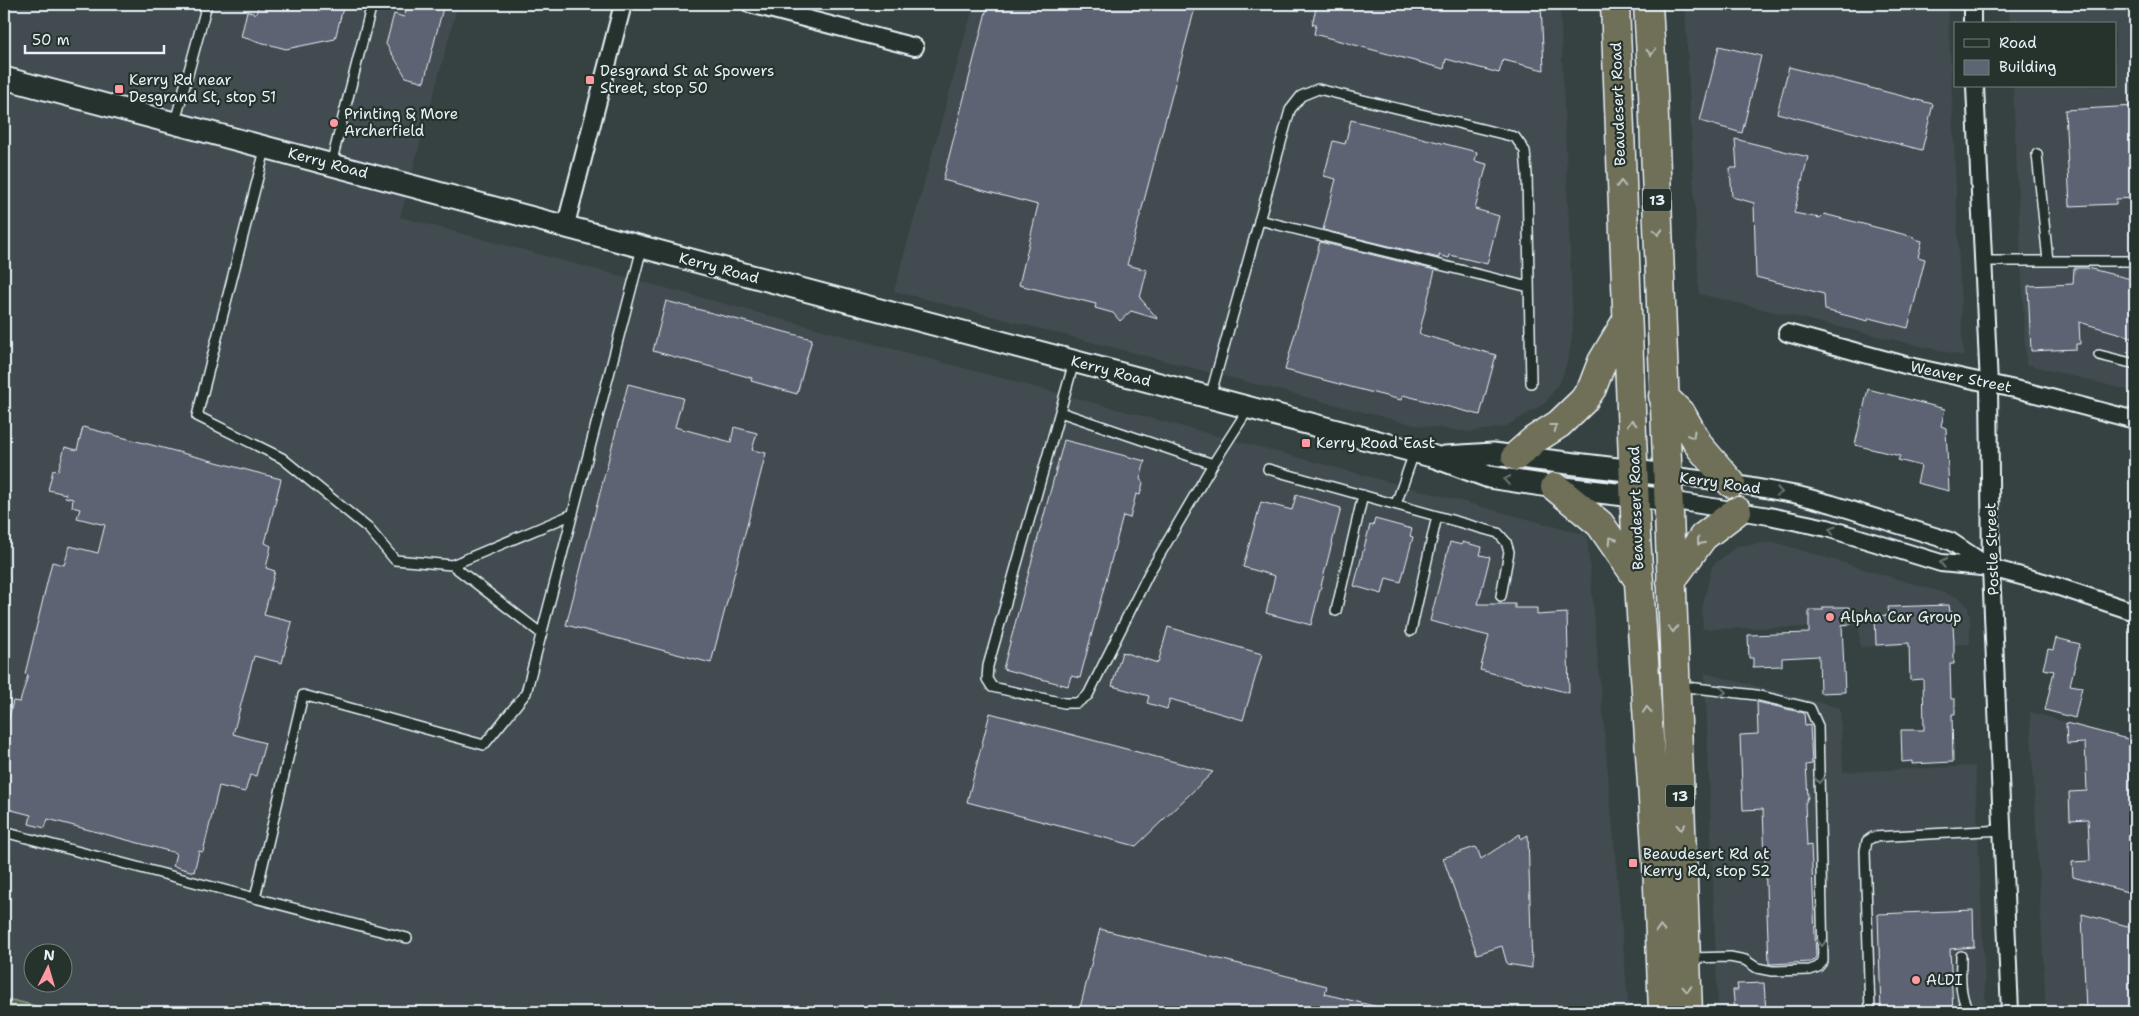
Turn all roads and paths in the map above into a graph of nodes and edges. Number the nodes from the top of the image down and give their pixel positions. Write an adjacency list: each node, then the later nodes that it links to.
1 (207, 4): 12 (lane)
2 (372, 4): 15 (lane)
3 (624, 4): 17 (street)
4 (750, 4): 9 (street)
5 (1615, 4): 23 (highway, Beaudesert Road / 13, one-way to 5)
6 (1648, 4): 30 (highway, 13, one-way to 30)
7 (1972, 4): 8 (street)
8 (1972, 22)
9 (915, 47)
10 (4, 78): 12 (street, Kerry Road)
11 (1975, 88): 19 (street, Postle Street)
12 (175, 123): 13 (street, Kerry Road)
13 (266, 146): 15 (street, Kerry Road); 49 (lane)
14 (2037, 154): 20 (lane)
15 (331, 164): 17 (street, Kerry Road)
16 (1259, 220): 22 (lane); 22 (lane); 31 (lane)
17 (565, 228): 18 (street, Kerry Road)
18 (642, 248): 26 (street, Kerry Road); 47 (lane)
19 (1982, 261): 20 (lane); 29 (street, Postle Street)
20 (2048, 261): 21 (lane)
21 (2135, 261)
22 (1529, 286): 28 (lane)
23 (1627, 320): 36 (highway, one-way to 23); 41 (highway, Beaudesert Road / 13, one-way to 23)
24 (1787, 332): 29 (street, Weaver Street)
25 (2099, 356): 27 (lane)
26 (1074, 362): 31 (street, Kerry Road); 33 (lane)
27 (2135, 364)
28 (1531, 383)
29 (1989, 385): 34 (street, Weaver Street); 50 (street, Postle Street)
30 (1663, 396): 40 (highway, one-way to 40); 43 (highway, 13)
31 (1210, 397): 32 (street, Kerry Road)
32 (1249, 408): 35 (street, Kerry Road); 38 (lane)
33 (1060, 412): 38 (lane); 38 (lane)
34 (2135, 420)
35 (1414, 453): 37 (street, Kerry Road); 45 (lane)
36 (1516, 456): 37 (street, Kerry Road); 41 (street, Kerry Road)
37 (1435, 457): 42 (street, Kerry Road, one-way to 37)
38 (1214, 464)
39 (1268, 469): 44 (lane)
40 (1731, 483): 43 (street, Kerry Road); 50 (street, Kerry Road, one-way to 50)
41 (1635, 484): 42 (street, Kerry Road); 43 (street, Kerry Road); 51 (highway, Beaudesert Road / 13)
42 (1555, 487): 51 (highway, one-way to 42)
43 (1668, 488): 46 (street, Kerry Road); 52 (highway, 13)
44 (1363, 495): 45 (lane); 54 (lane)
45 (1396, 504): 48 (lane)
46 (1738, 511): 50 (street, Kerry Road, one-way to 46); 52 (highway, one-way to 52)
47 (573, 514): 49 (lane); 57 (lane)
48 (1437, 516): 53 (lane); 56 (lane)
49 (452, 565): 57 (lane)
50 (1991, 568): 55 (street, Kerry Road); 59 (street, Postle Street)
51 (1639, 580): 65 (highway, Beaudesert Road / 13, one-way to 51)
52 (1671, 581): 58 (highway, 13, one-way to 58)
53 (1501, 596)
54 (1336, 611)
55 (2135, 612)
56 (1410, 631)
57 (542, 634): 61 (lane)
58 (1675, 685): 64 (highway, 13, one-way to 64); 64 (lane, one-way to 64)
59 (2003, 830): 67 (lane); 69 (street, Postle Street)
60 (4, 832): 61 (lane)
61 (255, 898): 62 (lane)
62 (406, 938)
63 (1961, 956): 68 (lane)
64 (1686, 958): 66 (highway, 13, one-way to 66)
65 (1663, 1012)
66 (1688, 1012)
67 (1870, 1012)
68 (1971, 1012)
69 (2010, 1012)

